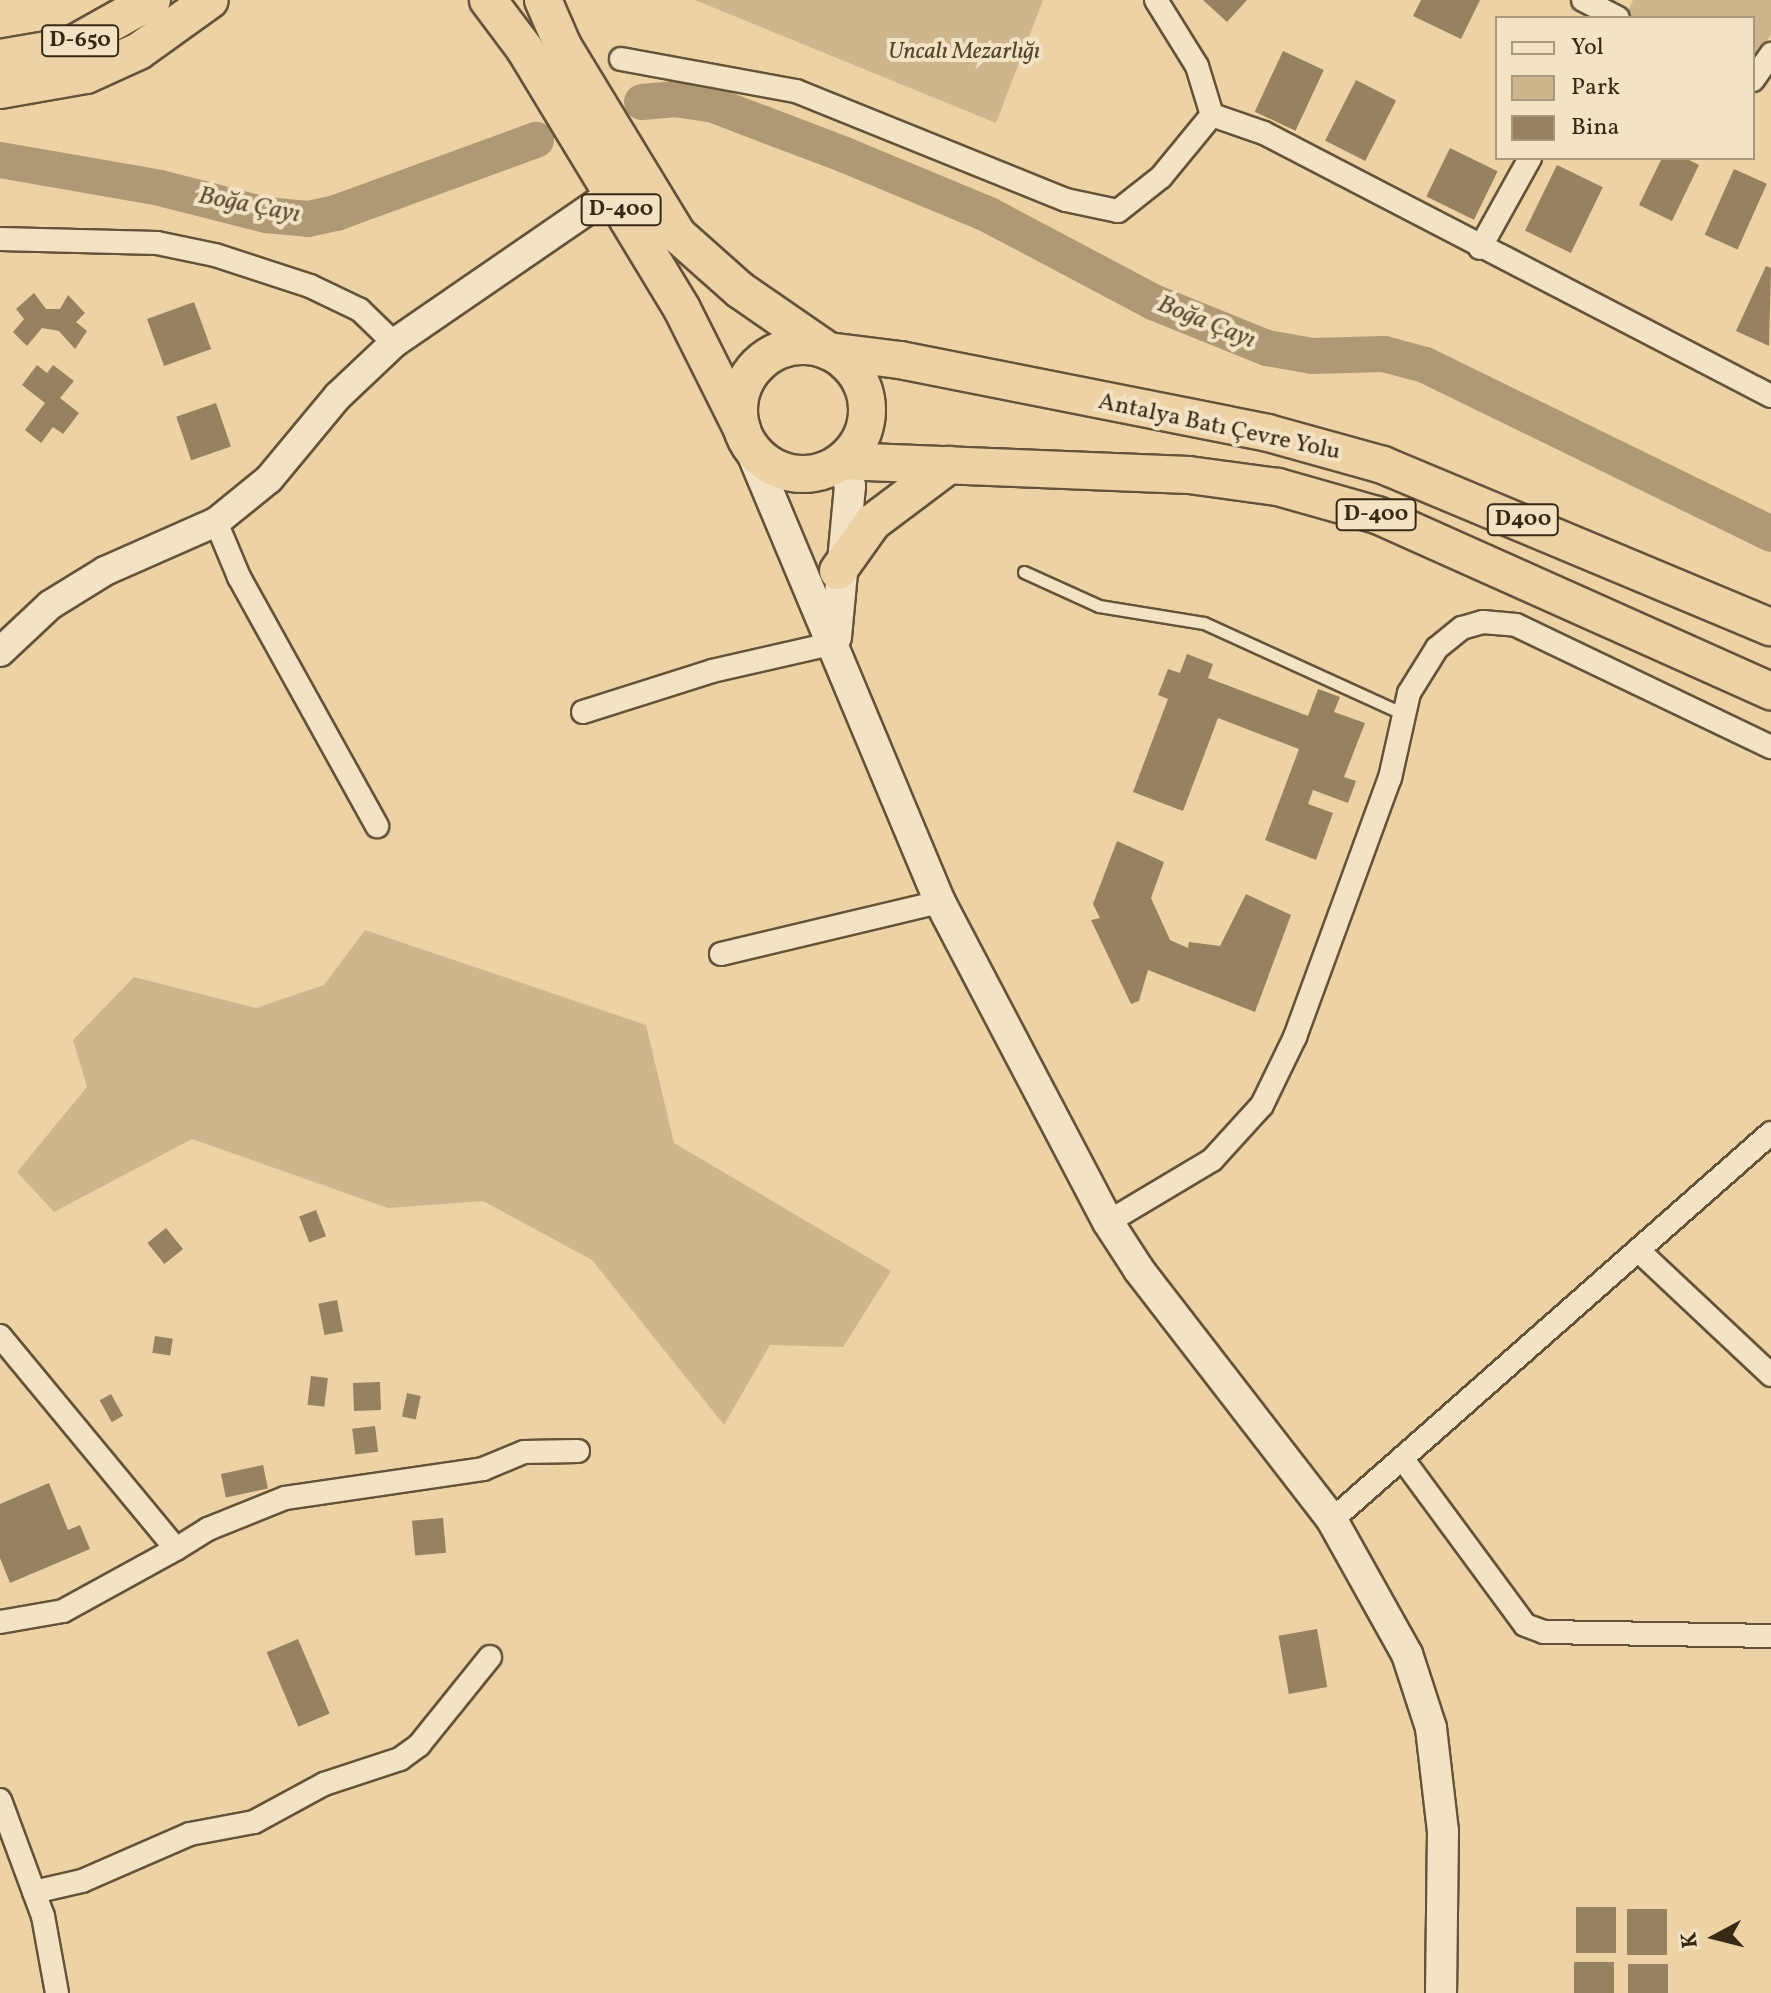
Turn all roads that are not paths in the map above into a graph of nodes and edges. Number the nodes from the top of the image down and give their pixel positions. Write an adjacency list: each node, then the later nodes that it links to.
1 (152, 0): 9 (highway, D-650)
2 (210, 0): 12 (highway)
3 (488, 0): 15 (highway, D-400)
4 (543, 0): 19 (highway, Antalya Batı Çevre Yolu / D-400)
5 (1156, 0): 13 (street)
6 (1583, 0): 7 (street)
7 (1611, 12)
8 (1771, 54): 11 (street)
9 (0, 58)
10 (621, 59): 13 (street)
11 (1755, 77)
12 (0, 90)
13 (1212, 115): 17 (street)
14 (1529, 160): 17 (street)
15 (611, 194): 18 (street); 21 (highway, D-400)
16 (0, 239): 18 (street)
17 (1480, 248): 20 (street)
18 (394, 343): 25 (street)
19 (828, 351): 21 (highway); 22 (highway, Antalya Batı Çevre Yolu / D-400); 23 (highway)
20 (1771, 396)
21 (742, 429): 23 (highway, D-400); 29 (main road)
22 (1268, 433): 28 (highway, Antalya Batı Çevre Yolu / D400)
23 (842, 461): 24 (highway, D-400); 26 (main road)
24 (949, 465): 26 (highway); 31 (highway, D-400)
25 (216, 522): 30 (street); 35 (street)
26 (838, 571): 29 (main road)
27 (1024, 572): 33 (lane)
28 (1771, 627)
29 (835, 643): 32 (street); 36 (main road)
30 (0, 652)
31 (1771, 691)
32 (583, 712)
33 (1404, 714): 34 (street); 39 (street)
34 (1771, 747)
35 (377, 826)
36 (940, 902): 37 (street); 39 (main road)
37 (721, 954)
38 (1771, 1133): 40 (street)
39 (1108, 1222): 45 (main road)
40 (1639, 1251): 42 (street); 44 (street)
41 (0, 1336): 46 (street)
42 (1771, 1375)
43 (578, 1451): 46 (street)
44 (1402, 1458): 45 (street); 48 (street)
45 (1332, 1520): 53 (main road)
46 (176, 1549): 47 (street)
47 (0, 1622)
48 (1771, 1636)
49 (490, 1657): 51 (street)
50 (0, 1800): 51 (street)
51 (34, 1892): 52 (street)
52 (57, 1993)
53 (1441, 1993)

